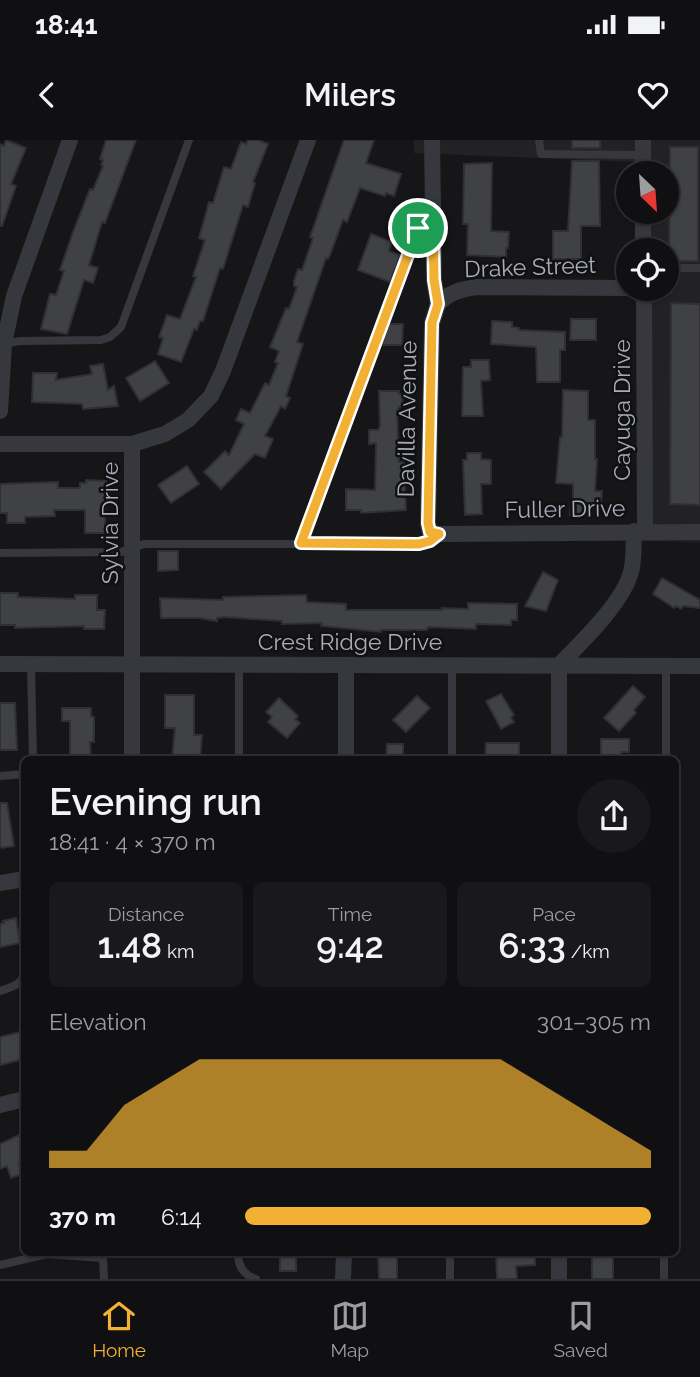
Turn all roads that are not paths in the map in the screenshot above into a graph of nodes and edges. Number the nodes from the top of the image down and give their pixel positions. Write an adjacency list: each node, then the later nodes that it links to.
1 (69, 140): 13 (street)
2 (189, 140): 13 (lane)
3 (308, 140): 16 (street, Sylvia Drive)
4 (432, 140): 7 (street, Davilla Avenue)
5 (539, 140): 6 (lane)
6 (643, 148)
7 (433, 222): 12 (street, Davilla Avenue); 20 (lane)
8 (679, 268): 9 (lane)
9 (700, 268)
10 (616, 288): 12 (street, Drake Street)
11 (643, 301): 17 (street, Cayuga Drive)
12 (438, 304): 19 (street, Davilla Avenue)
13 (2, 344): 14 (street)
14 (0, 411)
15 (0, 444): 16 (street)
16 (132, 444): 21 (street, Sylvia Drive)
17 (640, 531): 18 (street, Fuller Drive); 19 (street, Fuller Drive); 23 (street, Cayuga Drive)
18 (700, 532)
19 (434, 533): 20 (lane)
20 (301, 543): 21 (lane)
21 (133, 548): 22 (lane); 26 (street, Sylvia Drive)
22 (0, 552)
23 (589, 635): 30 (street, Cayuga Drive); 31 (street)
24 (0, 664): 25 (street, Crest Ridge Drive)
25 (31, 664): 26 (street, Crest Ridge Drive); 34 (lane)
26 (132, 665): 27 (street, Crest Ridge Drive); 35 (street, Sylvia Drive)
27 (239, 665): 28 (street, Crest Ridge Drive); 36 (lane)
28 (346, 665): 29 (street, Crest Ridge Drive); 37 (street)
29 (452, 665): 30 (street, Crest Ridge Drive); 38 (lane)
30 (559, 665): 31 (street, Crest Ridge Drive); 39 (street)
31 (611, 665): 32 (street, Crest Ridge Drive)
32 (666, 665): 33 (street, Crest Ridge Drive); 40 (lane)
33 (700, 666)
34 (33, 756)
35 (132, 756)
36 (239, 756)
37 (346, 756)
38 (452, 756)
39 (559, 756)
40 (666, 756)
41 (21, 774): 42 (lane)
42 (0, 776)
43 (21, 880): 44 (street)
44 (0, 883)
45 (21, 980): 46 (lane)
46 (0, 991)
47 (21, 1100): 48 (street)
48 (0, 1105)
49 (38, 1256): 56 (lane)
50 (75, 1256): 57 (lane)
51 (238, 1256): 58 (lane)
52 (344, 1256): 59 (street)
53 (450, 1256): 60 (lane)
54 (559, 1256): 61 (street)
55 (664, 1256): 62 (lane)
56 (0, 1265)
57 (104, 1279)
58 (256, 1279)
59 (344, 1279)
60 (450, 1279)
61 (559, 1279)
62 (664, 1279)

